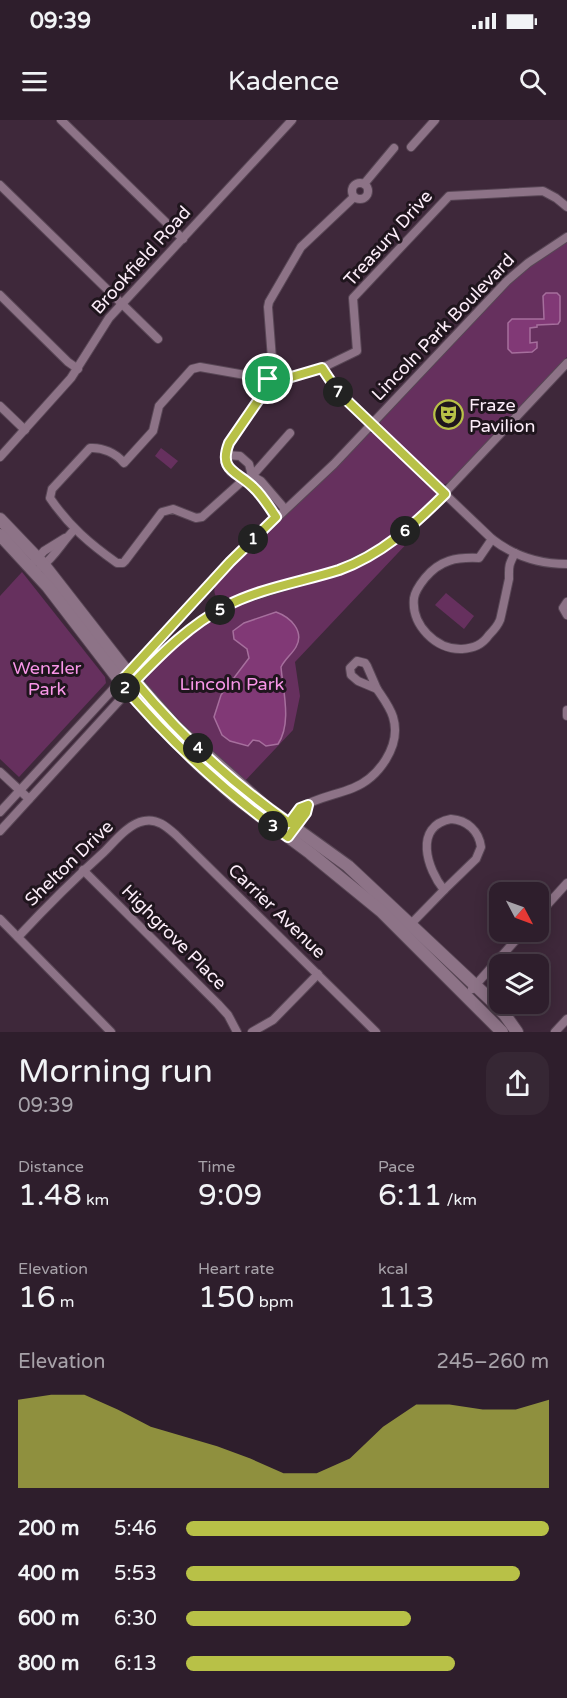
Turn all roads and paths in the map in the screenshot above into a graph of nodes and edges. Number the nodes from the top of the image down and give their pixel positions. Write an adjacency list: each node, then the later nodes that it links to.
1 (61, 120): 9 (street)
2 (292, 120): 9 (street, Brookfield Road)
3 (435, 120): 4 (street)
4 (411, 147)
5 (394, 148): 16 (street)
6 (0, 184): 11 (street)
7 (567, 207): 14 (street, Treasury Drive)
8 (567, 237): 18 (street, Lincoln Park Boulevard)
9 (183, 238): 11 (street, Brookfield Road)
10 (0, 295): 15 (street)
11 (122, 304): 12 (street); 15 (street, Brookfield Road)
12 (158, 339)
13 (567, 363): 24 (street, Lincoln Park Boulevard)
14 (322, 368): 16 (street, Treasury Drive); 18 (street)
15 (78, 369): 19 (street, Brookfield Road)
16 (268, 379): 21 (street); 28 (street, Treasury Drive)
17 (0, 406): 19 (street)
18 (371, 425): 24 (street); 25 (street, Lincoln Park Boulevard)
19 (25, 430): 22 (street, Brookfield Road)
20 (290, 433): 23 (street)
21 (227, 455): 23 (street); 23 (street)
22 (0, 457)
23 (249, 478): 25 (street); 26 (street); 28 (street)
24 (445, 494): 30 (street); 36 (street, Lincoln Park Boulevard)
25 (285, 509): 26 (street, Lincoln Park Boulevard)
26 (276, 517): 36 (street, Lincoln Park Boulevard)
27 (0, 519): 33 (street)
28 (74, 530): 33 (street)
29 (0, 535): 33 (street)
30 (492, 539): 31 (street); 31 (street)
31 (515, 553): 32 (street)
32 (567, 564)
33 (37, 566): 36 (street)
34 (567, 602): 35 (street)
35 (567, 615)
36 (128, 682): 41 (street, Lincoln Park Boulevard); 42 (street, Lincoln Park Boulevard); 45 (street)
37 (377, 689): 45 (street)
38 (567, 710): 39 (street)
39 (567, 716)
40 (0, 772): 41 (street)
41 (20, 790): 42 (street); 43 (street, Lincoln Park Boulevard)
42 (30, 799): 46 (street, Lincoln Park Boulevard)
43 (0, 812)
44 (149, 820): 47 (street, Shelton Drive); 55 (street, Carrier Avenue)
45 (289, 830): 52 (street)
46 (0, 831)
47 (83, 870): 53 (street, Shelton Drive); 59 (street, Highgrove Place)
48 (567, 883): 50 (street)
49 (444, 890): 49 (street); 52 (street)
50 (549, 903)
51 (0, 919): 53 (street)
52 (407, 928): 56 (street)
53 (18, 937): 58 (street)
54 (515, 942): 56 (street)
55 (318, 974): 60 (street); 61 (street, Carrier Avenue)
56 (471, 990): 62 (street); 63 (street)
57 (567, 1019): 64 (street)
58 (111, 1032)
59 (237, 1032)
60 (252, 1032)
61 (376, 1032)
62 (502, 1032)
63 (517, 1032)
64 (555, 1032)

